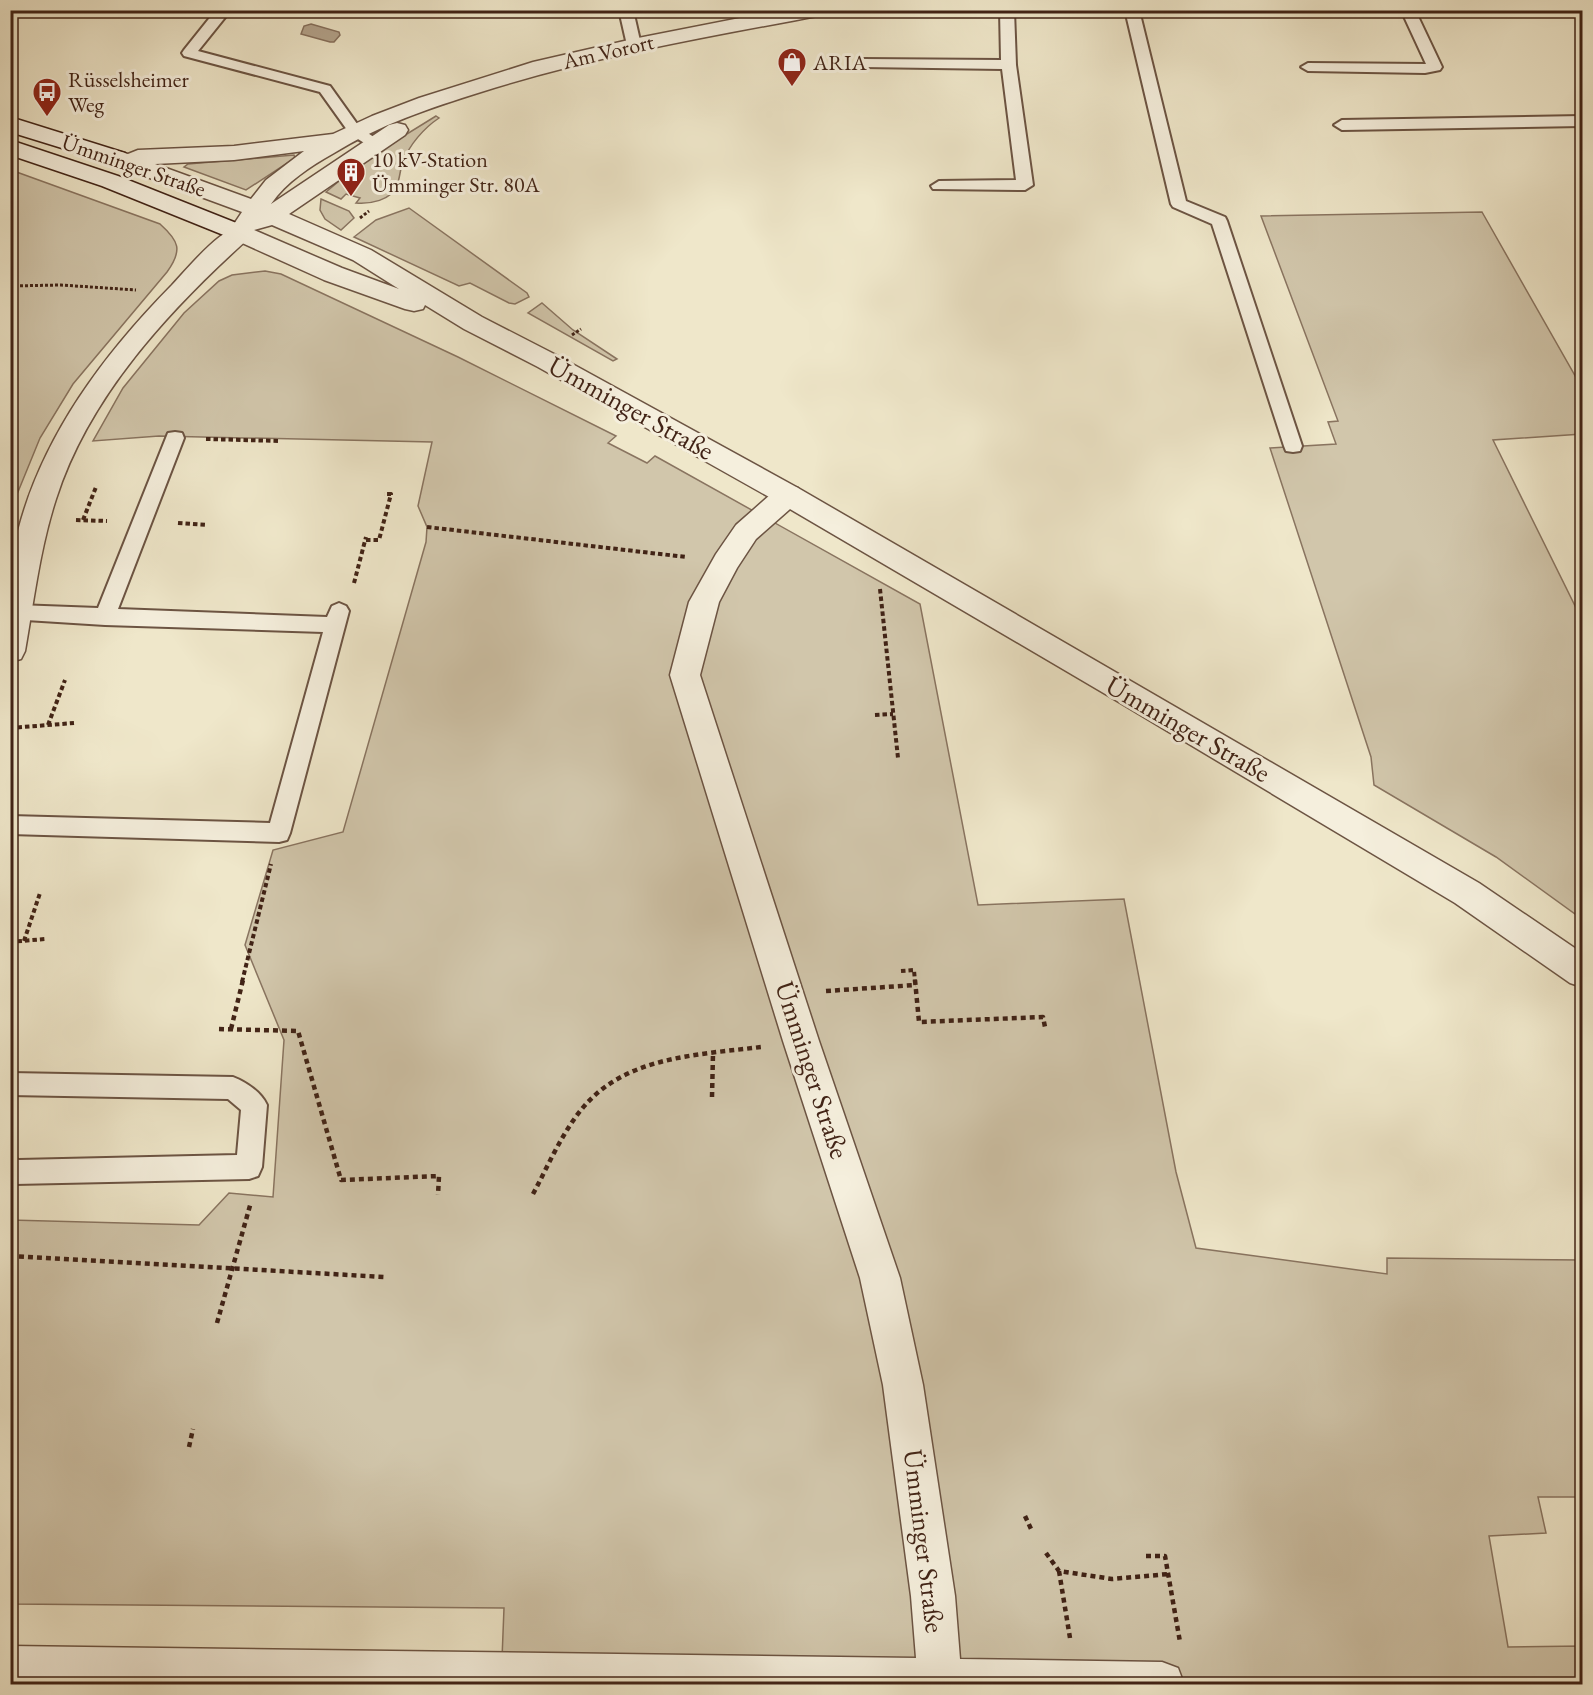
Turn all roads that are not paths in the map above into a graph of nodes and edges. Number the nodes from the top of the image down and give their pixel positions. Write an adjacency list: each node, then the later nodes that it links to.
1 (224, 10): 15 (lane)
2 (626, 10): 8 (lane)
3 (818, 10): 7 (street, Am Vorort)
4 (1007, 10): 10 (lane)
5 (1132, 10): 23 (lane)
6 (1408, 10): 11 (lane)
7 (786, 13): 8 (street, Am Vorort)
8 (634, 45): 15 (street, Am Vorort)
9 (863, 63): 10 (lane)
10 (1010, 65): 18 (lane)
11 (1308, 67)
12 (1582, 121): 14 (lane)
13 (10, 124): 17 (street, Ümminger Straße)
14 (1342, 125)
15 (356, 137): 17 (street, Am Vorort); 19 (street, Am Vorort); 19 (street, Am Vorort)
16 (10, 147): 20 (street, Ümminger Straße)
17 (117, 158): 19 (street, Ümminger Straße)
18 (939, 186)
19 (264, 212): 20 (street); 21 (street, Ümminger Straße)
20 (240, 233): 21 (street, Ümminger Straße); 25 (street)
21 (473, 323): 24 (street, Ümminger Straße)
22 (175, 438): 26 (lane)
23 (1293, 447)
24 (788, 495): 29 (street, Ümminger Straße); 35 (street, Ümminger Straße)
25 (17, 613): 26 (lane); 27 (street)
26 (105, 616): 28 (lane)
27 (10, 651)
28 (10, 825)
29 (1582, 972)
30 (10, 1084): 31 (lane)
31 (10, 1168)
32 (10, 1668): 34 (street)
33 (1172, 1668): 36 (street)
34 (437, 1680): 35 (street)
35 (940, 1681): 36 (street)
36 (1077, 1683)

